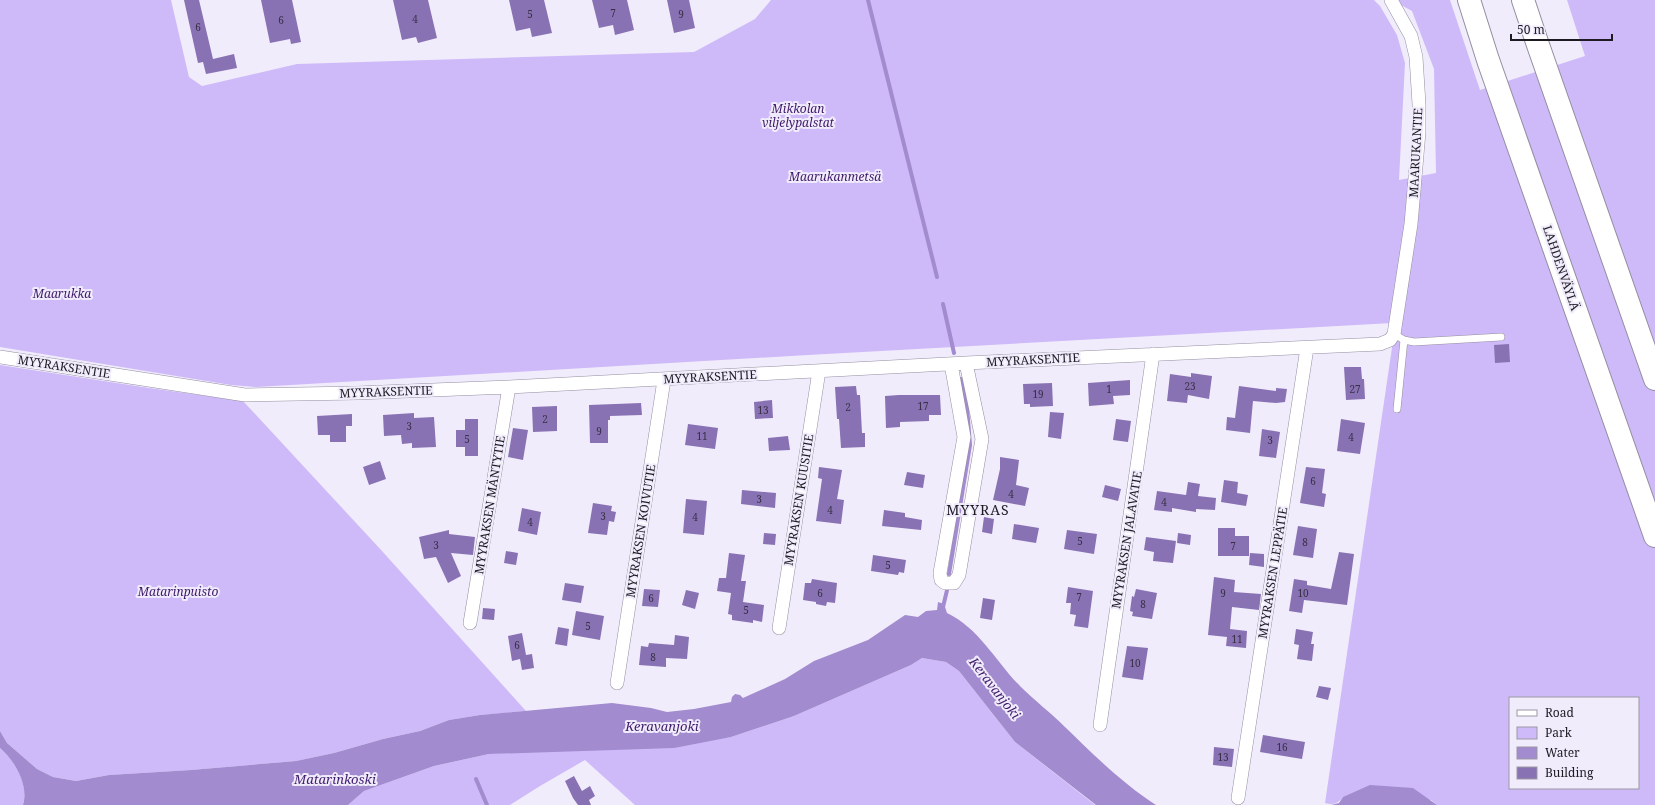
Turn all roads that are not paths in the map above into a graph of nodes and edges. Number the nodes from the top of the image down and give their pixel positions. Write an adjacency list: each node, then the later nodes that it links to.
1 (1391, 0): 4 (street, MAARUKANTIE)
2 (1469, 0): 16 (highway, LAHDENVÄYLÄ)
3 (1524, 0): 12 (highway)
4 (1399, 337): 5 (lane); 6 (street, MYYRAKSENTIE); 15 (lane)
5 (1501, 337)
6 (1307, 348): 7 (street, MYYRAKSENTIE); 21 (street, MYYRAKSEN LEPPÄTIE)
7 (1153, 354): 9 (street, MYYRAKSENTIE); 20 (street, MYYRAKSEN JALAVATIE)
8 (0, 357): 14 (street, MYYRAKSENTIE)
9 (966, 363): 10 (street, MYYRAKSENTIE); 10 (street)
10 (951, 364): 11 (street, MYYRAKSENTIE)
11 (819, 372): 13 (street, MYYRAKSENTIE); 18 (street, MYYRAKSEN KUUSITIE)
12 (1655, 378)
13 (664, 380): 14 (street, MYYRAKSENTIE); 19 (street, MYYRAKSEN KOIVUTIE)
14 (509, 387): 17 (street, MYYRAKSEN MÄNTYTIE)
15 (1397, 409)
16 (1655, 536)
17 (470, 623)
18 (779, 628)
19 (617, 683)
20 (1100, 725)
21 (1238, 798)

